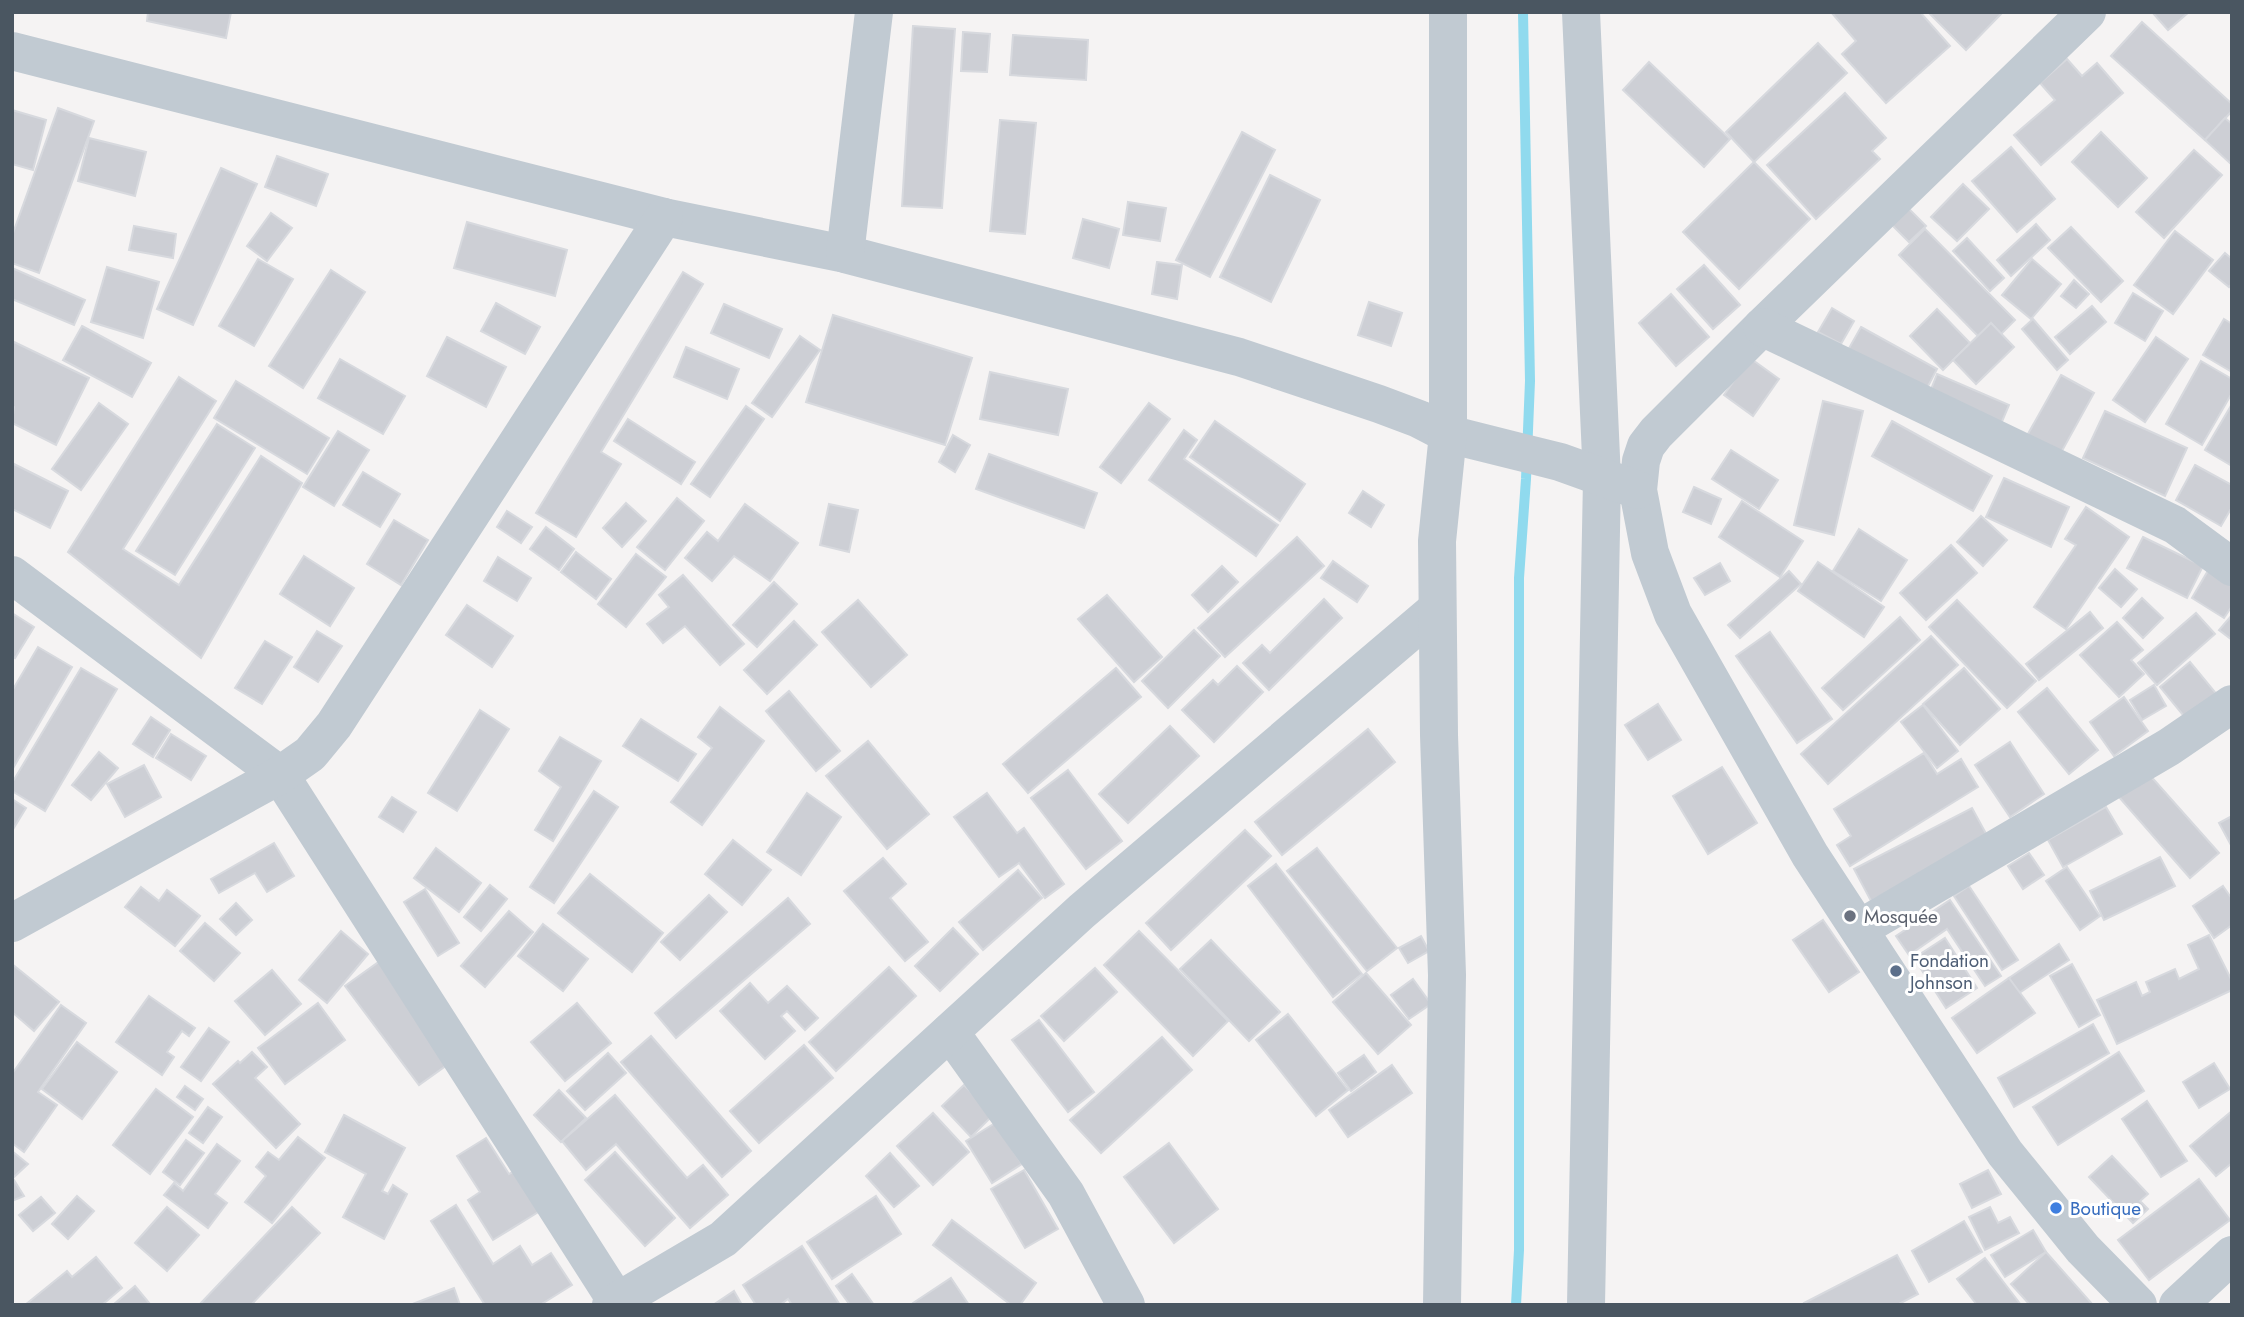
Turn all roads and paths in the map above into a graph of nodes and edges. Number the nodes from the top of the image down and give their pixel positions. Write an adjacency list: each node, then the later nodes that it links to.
1 (874, 12): 7 (street)
2 (1448, 12): 9 (street)
3 (1581, 12): 10 (street)
4 (2087, 12): 8 (street)
5 (12, 51): 6 (street)
6 (664, 217): 7 (street); 16 (street)
7 (845, 254): 9 (street)
8 (1762, 327): 11 (street); 12 (street)
9 (1448, 435): 10 (street); 14 (street)
10 (1602, 479): 11 (street); 24 (street)
11 (1638, 490): 18 (street)
12 (2232, 567)
13 (12, 575): 16 (street)
14 (1437, 609): 19 (street); 23 (street)
15 (2232, 704): 18 (street)
16 (280, 775): 17 (street); 21 (street)
17 (12, 923)
18 (1859, 929): 25 (street)
19 (950, 1032): 21 (street); 22 (street)
20 (2232, 1255): 26 (street)
21 (616, 1304)
22 (1126, 1305)
23 (1442, 1305)
24 (1586, 1305)
25 (2138, 1305)
26 (2178, 1305)

